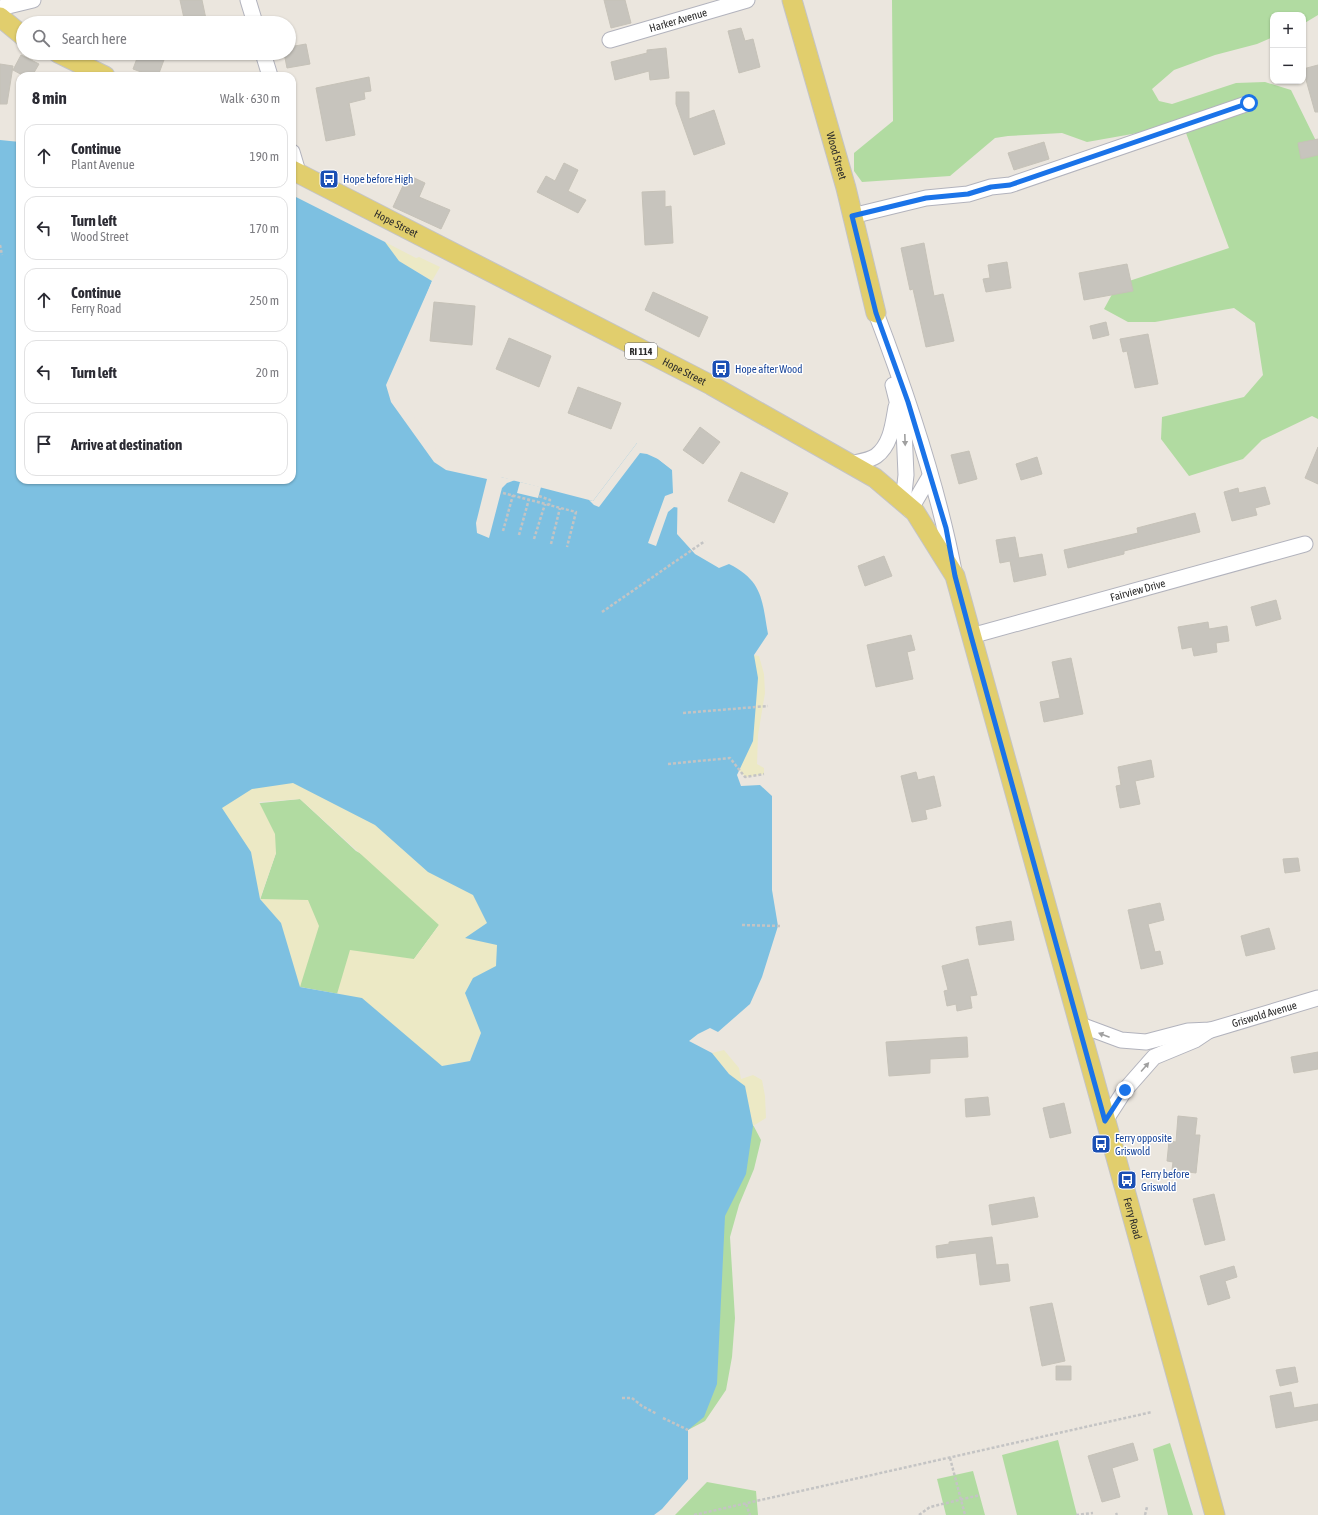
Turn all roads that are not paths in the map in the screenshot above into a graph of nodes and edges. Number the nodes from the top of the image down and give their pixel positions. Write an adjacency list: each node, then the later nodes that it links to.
1 (33, 0): 5 (street)
2 (248, 0): 6 (street)
3 (747, 0): 9 (street, Harker Avenue)
4 (792, 0): 16 (main road, Wood Street)
5 (0, 8)
6 (253, 16)
7 (0, 17): 8 (main road)
8 (16, 30)
9 (610, 40)
10 (72, 60): 12 (main road)
11 (265, 60): 13 (street)
12 (97, 72)
13 (269, 72)
14 (1249, 103): 16 (street)
15 (296, 172): 19 (main road, Hope Street / RI 114)
16 (852, 216): 17 (main road, Wood Street)
17 (876, 313): 18 (street, Wood Street); 20 (street, Wood Street)
18 (897, 402): 19 (street, Wood Street); 21 (street, Wood Street, one-way to 21)
19 (849, 464): 21 (main road, Hope Street / RI 114)
20 (930, 476): 21 (street); 23 (street, Wood Street)
21 (907, 506): 23 (main road, Hope Street / RI 114)
22 (1305, 544): 24 (street, Fairview Drive)
23 (955, 576): 24 (main road, Ferry Road / RI 114)
24 (971, 636): 26 (main road, Ferry Road / RI 114)
25 (1318, 998): 27 (street, Griswold Avenue)
26 (1078, 1024): 27 (street, one-way to 26); 28 (main road, Ferry Road / RI 114)
27 (1211, 1030): 28 (street, one-way to 27)
28 (1105, 1121): 29 (main road, Ferry Road / RI 114)
29 (1215, 1515)

